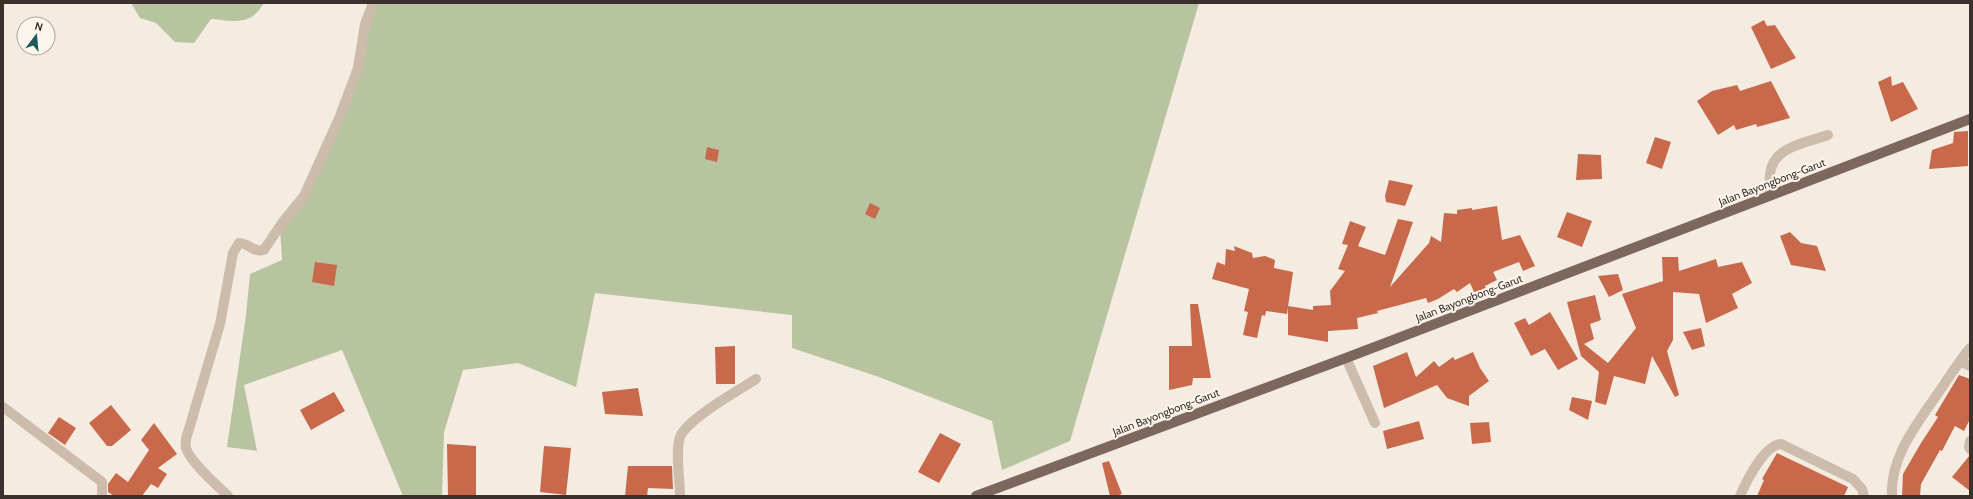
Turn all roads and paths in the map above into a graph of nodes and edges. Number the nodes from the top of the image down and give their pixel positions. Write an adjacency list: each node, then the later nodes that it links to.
1 (373, 3): 16 (street)
2 (1970, 119): 4 (main road, Jalan Bayongbong-Garut)
3 (1828, 135): 4 (street)
4 (1770, 195): 6 (main road, Jalan Bayongbong-Garut)
5 (1970, 348): 7 (street)
6 (1346, 358): 11 (street); 18 (main road, Jalan Bayongbong-Garut)
7 (1960, 361): 8 (street); 20 (street)
8 (1970, 366)
9 (756, 380): 17 (street)
10 (3, 407): 15 (street)
11 (1375, 423)
12 (1970, 441): 13 (street)
13 (1970, 449)
14 (1742, 495): 19 (street)
15 (102, 496)
16 (228, 496)
17 (680, 496)
18 (976, 496)
19 (1864, 496)
20 (1892, 496)

